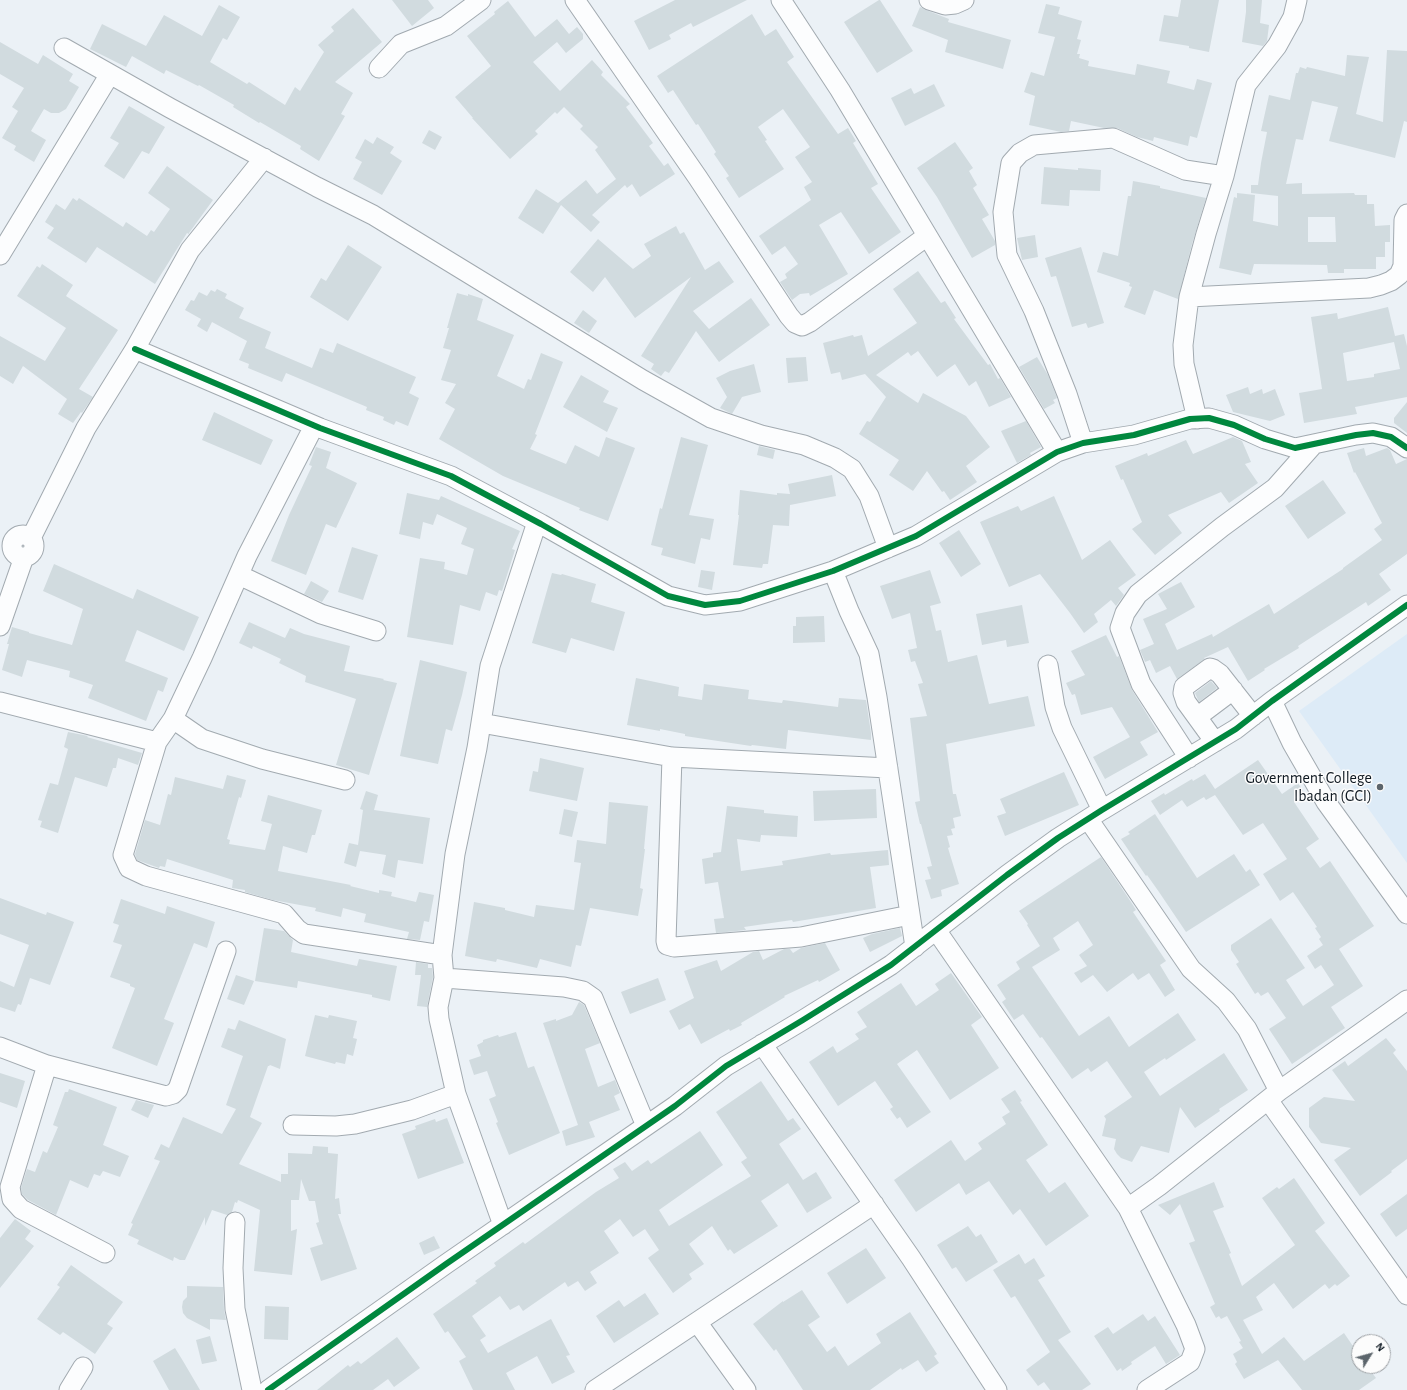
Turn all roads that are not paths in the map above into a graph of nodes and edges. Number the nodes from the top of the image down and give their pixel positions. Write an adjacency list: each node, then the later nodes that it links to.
1 (481, 0): 8 (street)
2 (575, 0): 13 (street)
3 (781, 0): 13 (street)
4 (930, 0): 5 (street)
5 (964, 0)
6 (1297, 0): 11 (street)
7 (64, 48): 9 (street)
8 (379, 68)
9 (110, 74): 10 (street); 14 (street)
10 (264, 158): 16 (street); 25 (street)
11 (1224, 176): 15 (street); 19 (street)
12 (1407, 214): 15 (street)
13 (927, 236): 22 (street)
14 (0, 255)
15 (1189, 297): 17 (street)
16 (135, 349): 18 (street); 24 (street)
17 (1197, 419): 19 (street); 20 (street)
18 (314, 426): 23 (street); 27 (street)
19 (1083, 443): 22 (street)
20 (1314, 444): 21 (street); 42 (street)
21 (1407, 448)
22 (1057, 452): 25 (street)
23 (537, 522): 26 (street); 38 (street)
24 (15, 537): 29 (street)
25 (888, 548): 26 (street)
26 (833, 571): 43 (street)
27 (238, 575): 30 (street); 37 (street)
28 (1407, 605): 33 (street)
29 (0, 626)
30 (376, 631)
31 (1048, 665): 45 (street)
32 (1233, 690): 35 (street); 36 (street); 36 (street)
33 (1272, 701): 35 (street); 46 (street)
34 (0, 702): 39 (street)
35 (1253, 716): 40 (street)
36 (1197, 717): 40 (street)
37 (172, 719): 39 (street); 44 (street)
38 (481, 723): 41 (street); 51 (street)
39 (157, 742): 51 (street)
40 (1215, 742): 42 (street)
41 (672, 757): 43 (street); 47 (street)
42 (1189, 758): 45 (street)
43 (888, 768): 47 (street)
44 (344, 780)
45 (1095, 814): 48 (street); 58 (street)
46 (1407, 914)
47 (910, 915): 49 (street)
48 (936, 930): 49 (street); 62 (street)
49 (915, 947): 54 (street)
50 (226, 951): 56 (street)
51 (442, 955): 52 (street)
52 (444, 978): 57 (street); 60 (street)
53 (1407, 1000): 58 (street)
54 (762, 1044): 60 (street); 61 (street)
55 (0, 1047): 56 (street)
56 (47, 1065): 65 (street)
57 (456, 1094): 59 (street); 64 (street)
58 (1273, 1096): 62 (street); 66 (street)
59 (293, 1125)
60 (646, 1126): 64 (street)
61 (874, 1204): 67 (street); 74 (street)
62 (1128, 1208): 75 (street)
63 (235, 1222): 70 (street)
64 (503, 1225): 71 (street)
65 (106, 1253)
66 (1407, 1295)
67 (697, 1322): 72 (street); 73 (street)
68 (83, 1367): 69 (street)
69 (69, 1390)
70 (252, 1390)
71 (268, 1390)
72 (595, 1390)
73 (746, 1390)
74 (997, 1390)
75 (1147, 1390)

